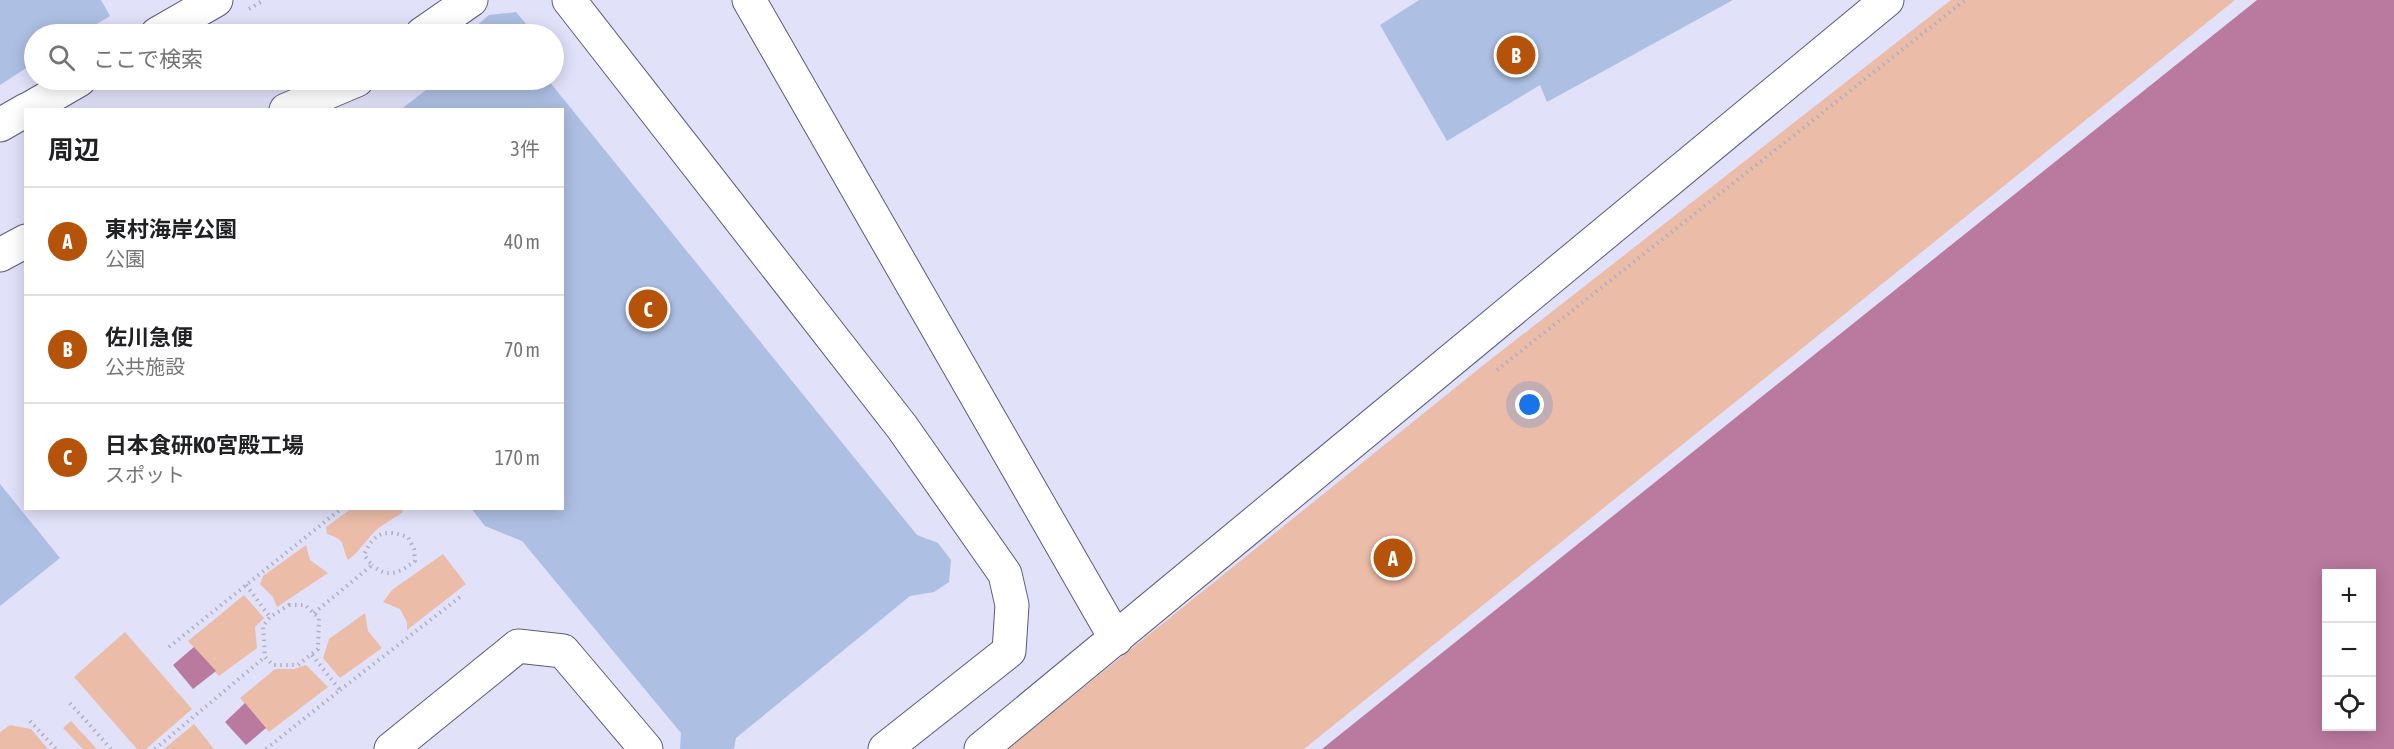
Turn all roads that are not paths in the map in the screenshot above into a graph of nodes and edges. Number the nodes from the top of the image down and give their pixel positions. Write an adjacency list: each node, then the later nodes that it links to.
1 (216, 0): 6 (street)
2 (471, 0): 7 (street)
3 (569, 0): 19 (street)
4 (749, 0): 16 (street)
5 (1887, 0): 16 (street)
6 (174, 24)
7 (436, 24)
8 (61, 90): 10 (street)
9 (333, 90): 11 (street)
10 (30, 108)
11 (291, 108)
12 (24, 111): 13 (street)
13 (0, 125)
14 (24, 242): 15 (street)
15 (0, 255)
16 (1116, 639): 20 (street)
17 (391, 749): 18 (street)
18 (646, 749)
19 (885, 749)
20 (981, 749)

